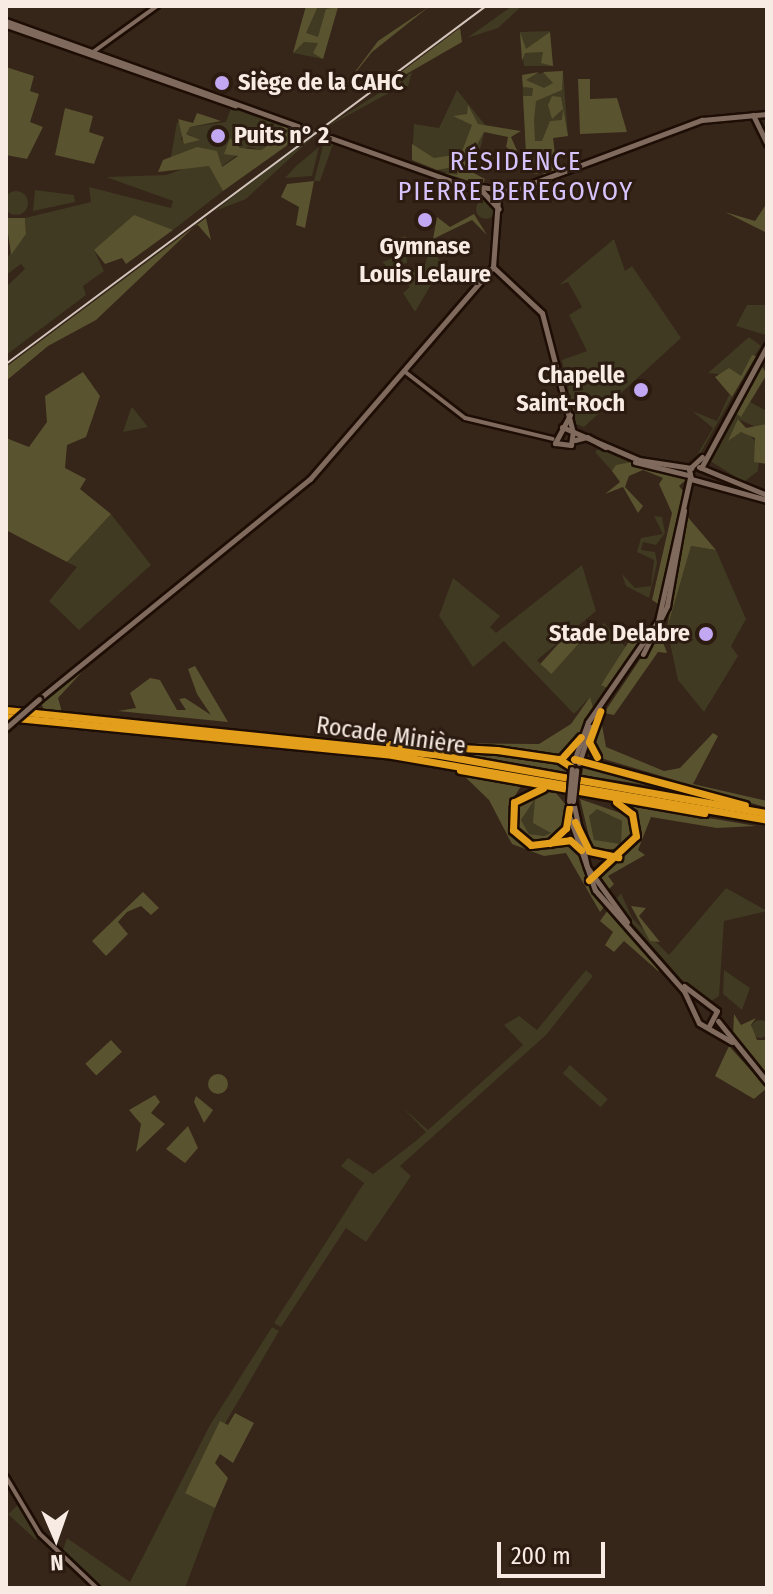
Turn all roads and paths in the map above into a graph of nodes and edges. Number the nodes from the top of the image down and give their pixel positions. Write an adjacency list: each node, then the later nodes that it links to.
1 (157, 6): 3 (street)
2 (6, 23): 4 (main road); 4 (main road)
3 (105, 43): 4 (street); 5 (street)
4 (88, 53): 5 (main road)
5 (102, 57): 8 (main road)
6 (752, 115): 7 (main road); 9 (main road); 12 (main road)
7 (765, 115): 9 (main road)
8 (298, 126)
9 (761, 126): 11 (main road)
10 (331, 138): 12 (main road)
11 (767, 144)
12 (495, 195): 13 (main road)
13 (493, 267): 15 (main road); 16 (main road)
14 (767, 346): 23 (main road)
15 (404, 371): 20 (street); 29 (main road, bridge)
16 (570, 414): 17 (main road); 18 (main road)
17 (562, 427): 18 (main road); 19 (main road)
18 (572, 430): 22 (main road); 23 (main road)
19 (555, 431): 20 (street); 21 (main road)
20 (545, 434): 21 (street)
21 (553, 439): 22 (main road)
22 (575, 440): 23 (main road)
23 (695, 473): 24 (main road); 25 (main road)
24 (767, 498)
25 (655, 631): 27 (main road); 30 (main road)
26 (6, 710): 31 (highway, Rocade Minière)
27 (600, 711): 34 (highway); 35 (main road)
28 (6, 717): 32 (highway, Rocade Minière)
29 (6, 728)
30 (581, 737): 33 (highway); 35 (main road)
31 (311, 738): 33 (highway); 40 (highway, Rocade Minière)
32 (386, 754): 36 (highway); 40 (highway, Rocade Minière)
33 (559, 759): 35 (highway)
34 (602, 761): 35 (highway); 40 (highway)
35 (575, 763): 38 (main road, bridge)
36 (560, 789): 37 (highway); 44 (highway)
37 (603, 797): 40 (highway); 46 (highway)
38 (571, 804): 42 (main road); 43 (main road); 44 (highway)
39 (767, 811): 40 (highway, Rocade Minière)
40 (757, 812): 41 (highway, Rocade Minière)
41 (767, 820)
42 (575, 822): 45 (main road); 46 (highway)
43 (574, 841): 44 (highway); 45 (highway); 47 (main road)
44 (546, 845)
45 (581, 850): 47 (main road)
46 (620, 857): 47 (highway)
47 (590, 877): 48 (main road)
48 (614, 910): 49 (main road); 50 (main road)
49 (706, 1006): 50 (main road); 51 (main road)
50 (697, 1013): 52 (main road)
51 (717, 1020): 52 (main road); 53 (main road)
52 (708, 1026): 53 (main road)
53 (732, 1042): 54 (main road)
54 (767, 1082)
55 (6, 1477): 56 (street)
56 (97, 1588)

